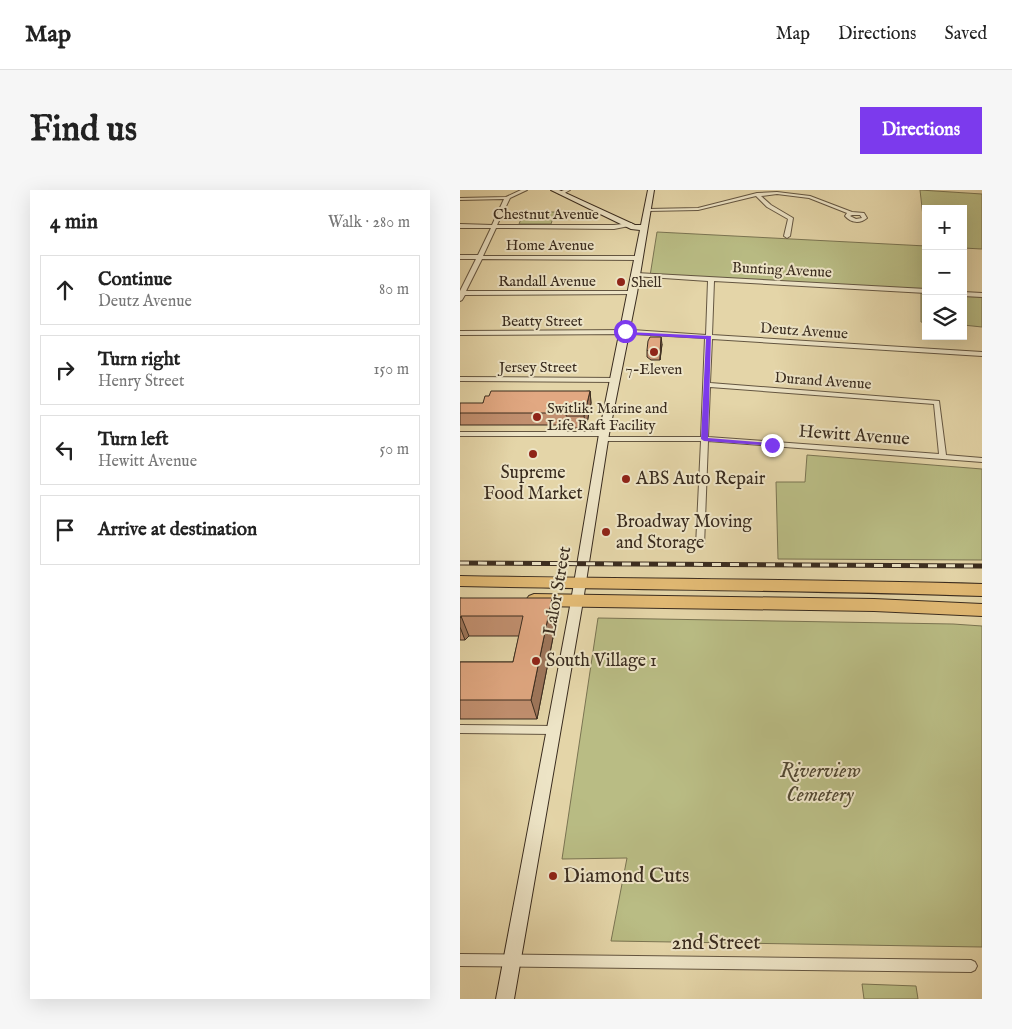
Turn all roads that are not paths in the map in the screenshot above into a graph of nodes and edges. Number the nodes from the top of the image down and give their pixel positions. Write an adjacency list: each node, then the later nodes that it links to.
1 (525, 190): 6 (street)
2 (651, 190): 8 (main road, Lalor Street)
3 (561, 191): 10 (main road)
4 (786, 191): 5 (street); 9 (street)
5 (757, 194): 8 (street); 14 (street)
6 (508, 198): 7 (street); 12 (street)
7 (460, 199)
8 (648, 210): 13 (main road, Lalor Street)
9 (851, 213)
10 (631, 225): 12 (street, Chestnut Avenue); 13 (main road)
11 (460, 226): 12 (street, Chestnut Avenue)
12 (494, 226): 16 (street)
13 (644, 228): 17 (main road, Lalor Street)
14 (787, 236)
15 (460, 258): 16 (street, Home Avenue)
16 (479, 258): 17 (street, Home Avenue); 21 (street)
17 (639, 258): 18 (main road, Lalor Street)
18 (636, 275): 19 (street, Bunting Avenue); 22 (main road, Lalor Street)
19 (711, 279): 20 (street, Bunting Avenue); 28 (street)
20 (922, 291)
21 (462, 293): 22 (street, Randall Avenue); 25 (street)
22 (633, 293): 27 (main road, Lalor Street)
23 (967, 294): 24 (street)
24 (982, 295)
25 (460, 299)
26 (460, 333): 27 (street, Beatty Street)
27 (625, 333): 28 (street, Deutz Avenue); 31 (main road, Lalor Street)
28 (708, 337): 29 (street, Deutz Avenue); 32 (street)
29 (982, 354)
30 (460, 380): 31 (street, Jersey Street)
31 (616, 380): 34 (main road, Lalor Street)
32 (707, 385): 35 (street); 36 (street, Durand Avenue)
33 (460, 434): 34 (street, Hewitt Avenue)
34 (604, 437): 35 (street, Hewitt Avenue); 40 (main road, Lalor Street)
35 (704, 439): 36 (street, Hewitt Avenue); 38 (street)
36 (943, 457): 37 (street, Hewitt Avenue)
37 (982, 460)
38 (700, 546)
39 (460, 581): 40 (highway)
40 (580, 583): 41 (highway); 43 (main road, Lalor Street)
41 (982, 590)
42 (518, 600): 43 (highway)
43 (577, 601): 44 (highway); 46 (main road, Lalor Street)
44 (982, 610)
45 (460, 729): 46 (street)
46 (553, 730): 48 (main road, Lalor Street)
47 (460, 960): 48 (street, 2nd Street)
48 (511, 961): 49 (street, 2nd Street); 50 (main road, Lalor Street)
49 (971, 966)
50 (505, 999)

